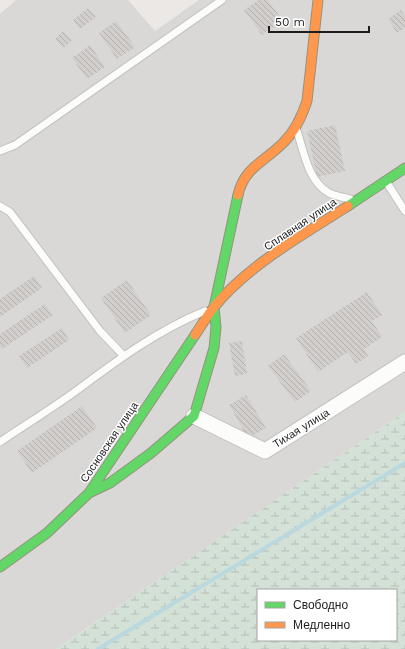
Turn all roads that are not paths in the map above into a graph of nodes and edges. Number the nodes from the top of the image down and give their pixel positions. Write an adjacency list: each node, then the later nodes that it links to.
1 (222, 0): 4 (lane)
2 (318, 0): 3 (street)
3 (296, 128): 7 (lane); 10 (street)
4 (0, 151)
5 (405, 168): 6 (street, Сплавная улица)
6 (385, 181): 7 (street, Сплавная улица); 9 (lane)
7 (356, 201): 10 (street, Сплавная улица)
8 (0, 206): 11 (lane)
9 (405, 211)
10 (214, 307): 11 (lane); 13 (street); 15 (street, Сосновская улица)
11 (124, 356): 14 (lane)
12 (405, 362): 13 (street, Тихая улица)
13 (194, 416): 15 (street)
14 (0, 442)
15 (89, 493): 16 (street, Сосновская улица)
16 (0, 567)

